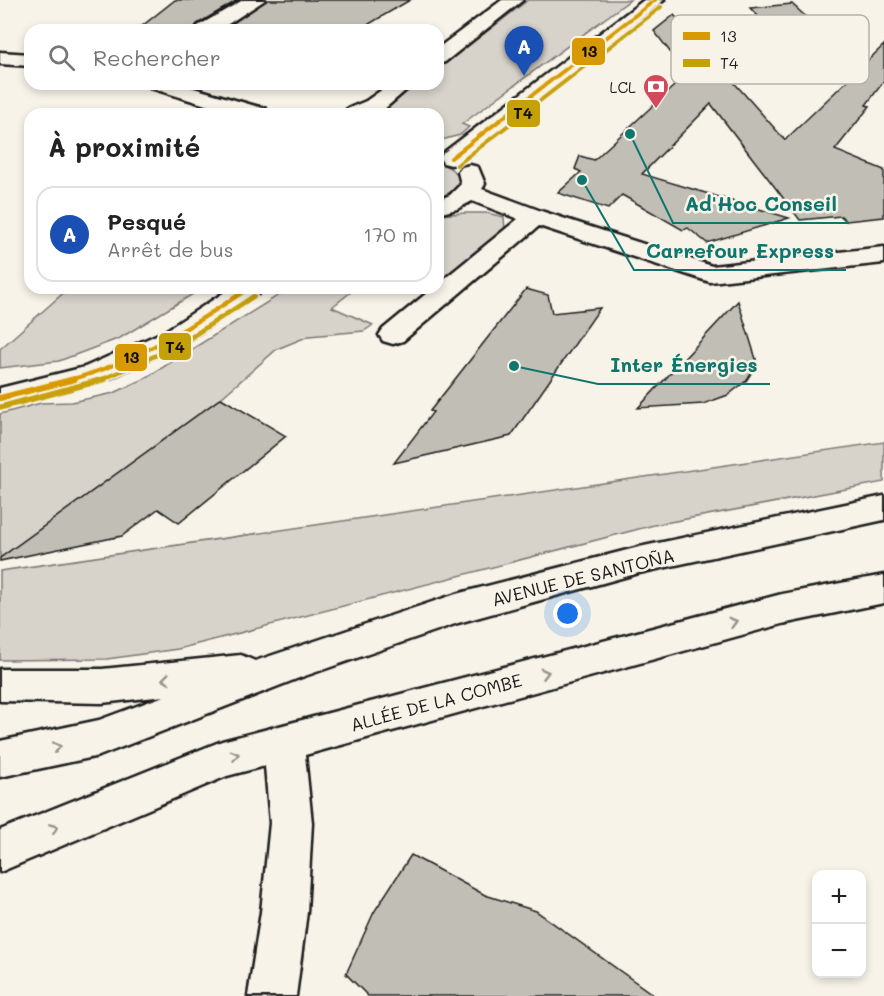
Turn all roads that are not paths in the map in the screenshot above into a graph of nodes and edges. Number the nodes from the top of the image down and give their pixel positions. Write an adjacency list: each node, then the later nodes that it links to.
1 (256, 0): 4 (street)
2 (514, 0): 5 (street)
3 (655, 0): 12 (street)
4 (215, 24)
5 (444, 53)
6 (0, 58): 7 (street)
7 (24, 60)
8 (178, 90): 10 (street)
9 (395, 90): 11 (street)
10 (238, 108)
11 (369, 108)
12 (444, 156): 13 (street)
13 (469, 192): 14 (street); 15 (street)
14 (444, 205)
15 (535, 217): 16 (street); 17 (street)
16 (884, 255)
17 (444, 293)
18 (240, 294): 21 (street)
19 (442, 294): 20 (street)
20 (393, 335)
21 (0, 398)
22 (884, 508): 24 (street, AVENUE DE SANTOÑA)
23 (884, 589): 26 (street, ALLÉE DE LA COMBE, one-way to 23)
24 (287, 666): 25 (street, AVENUE DE SANTOÑA, one-way to 25); 27 (street, AVENUE DE SANTOÑA, one-way to 24)
25 (0, 685)
26 (283, 742): 28 (street, ALLÉE DE LA COMBE, one-way to 26); 29 (street)
27 (0, 759)
28 (0, 850)
29 (272, 996)

